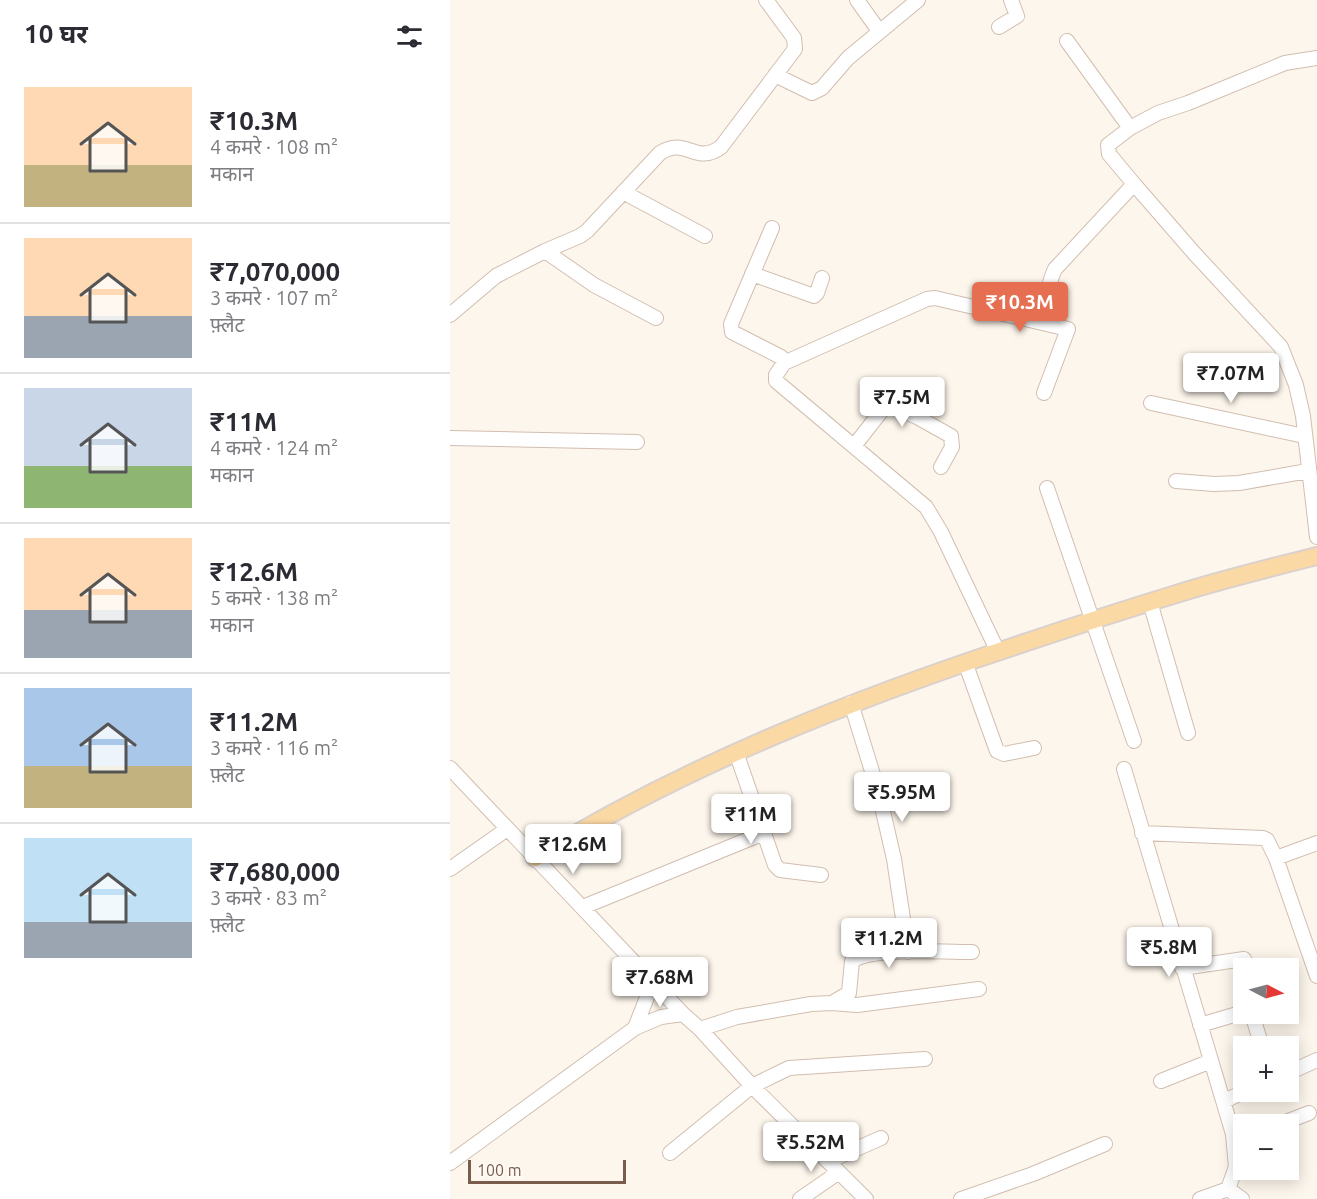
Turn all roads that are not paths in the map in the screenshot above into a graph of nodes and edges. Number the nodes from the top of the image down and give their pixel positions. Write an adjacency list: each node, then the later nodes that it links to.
1 (766, 0): 9 (street)
2 (858, 0): 6 (street)
3 (918, 0): 6 (street)
4 (1011, 0): 5 (street)
5 (999, 27)
6 (879, 32): 9 (street)
7 (1066, 41): 10 (street)
8 (1317, 58): 10 (street)
9 (775, 75): 12 (street)
10 (1130, 128): 11 (street)
11 (1134, 184): 20 (street); 24 (street)
12 (624, 192): 14 (street); 15 (street)
13 (772, 228): 16 (street)
14 (705, 237)
15 (545, 250): 18 (street); 19 (street)
16 (752, 274): 17 (street); 21 (street)
17 (822, 278)
18 (450, 315)
19 (656, 318)
20 (1032, 320): 21 (street); 22 (street)
21 (784, 363): 27 (street)
22 (1044, 393)
23 (1151, 403): 24 (street)
24 (1304, 436): 29 (street)
25 (450, 438): 26 (street)
26 (637, 442)
27 (854, 446): 28 (street); 36 (street)
28 (941, 467)
29 (1308, 471): 30 (street); 32 (street)
30 (1176, 482)
31 (1047, 488): 35 (street)
32 (1317, 537)
33 (1317, 556): 34 (main road)
34 (1150, 602): 35 (main road); 39 (street)
35 (1094, 620): 36 (main road); 40 (street)
36 (998, 652): 37 (main road)
37 (965, 662): 38 (main road); 41 (street)
38 (851, 703): 42 (main road); 54 (street)
39 (1188, 733)
40 (1134, 741)
41 (1034, 748)
42 (736, 752): 47 (street); 49 (main road)
43 (450, 768): 45 (street)
44 (1124, 769): 46 (street)
45 (507, 829): 49 (street); 51 (street)
46 (1142, 832): 50 (street); 57 (street)
47 (764, 833): 52 (street); 53 (street)
48 (1317, 843): 50 (street)
49 (535, 858): 53 (street)
50 (1276, 858): 58 (street)
51 (450, 868)
52 (821, 875)
53 (583, 907): 59 (street)
54 (908, 952): 55 (street); 61 (street)
55 (972, 952)
56 (1233, 961): 57 (street)
57 (1182, 968): 64 (street)
58 (1317, 976)
59 (651, 978): 62 (street); 65 (street)
60 (979, 989): 61 (street)
61 (832, 1003): 66 (street)
62 (683, 1014): 65 (street); 66 (street)
63 (1233, 1015): 64 (street)
64 (1200, 1025): 69 (street)
65 (635, 1028): 81 (street)
66 (700, 1029): 72 (street)
67 (925, 1059): 72 (street)
68 (1317, 1060): 70 (street)
69 (1211, 1061): 71 (street); 74 (street)
70 (1299, 1068)
71 (1161, 1081)
72 (752, 1086): 80 (street); 82 (street)
73 (1233, 1097): 74 (street)
74 (1224, 1101): 77 (street)
75 (1309, 1113): 76 (street)
76 (1299, 1117)
77 (1233, 1122)
78 (881, 1138): 82 (street)
79 (1105, 1144): 86 (street)
80 (670, 1153)
81 (454, 1161)
82 (829, 1161): 83 (street)
83 (839, 1172): 87 (street); 88 (street)
84 (1233, 1175): 85 (street)
85 (1228, 1189): 90 (street); 91 (street)
86 (987, 1195): 89 (street)
87 (800, 1199)
88 (866, 1199)
89 (961, 1199)
90 (1200, 1199)
91 (1242, 1199)

